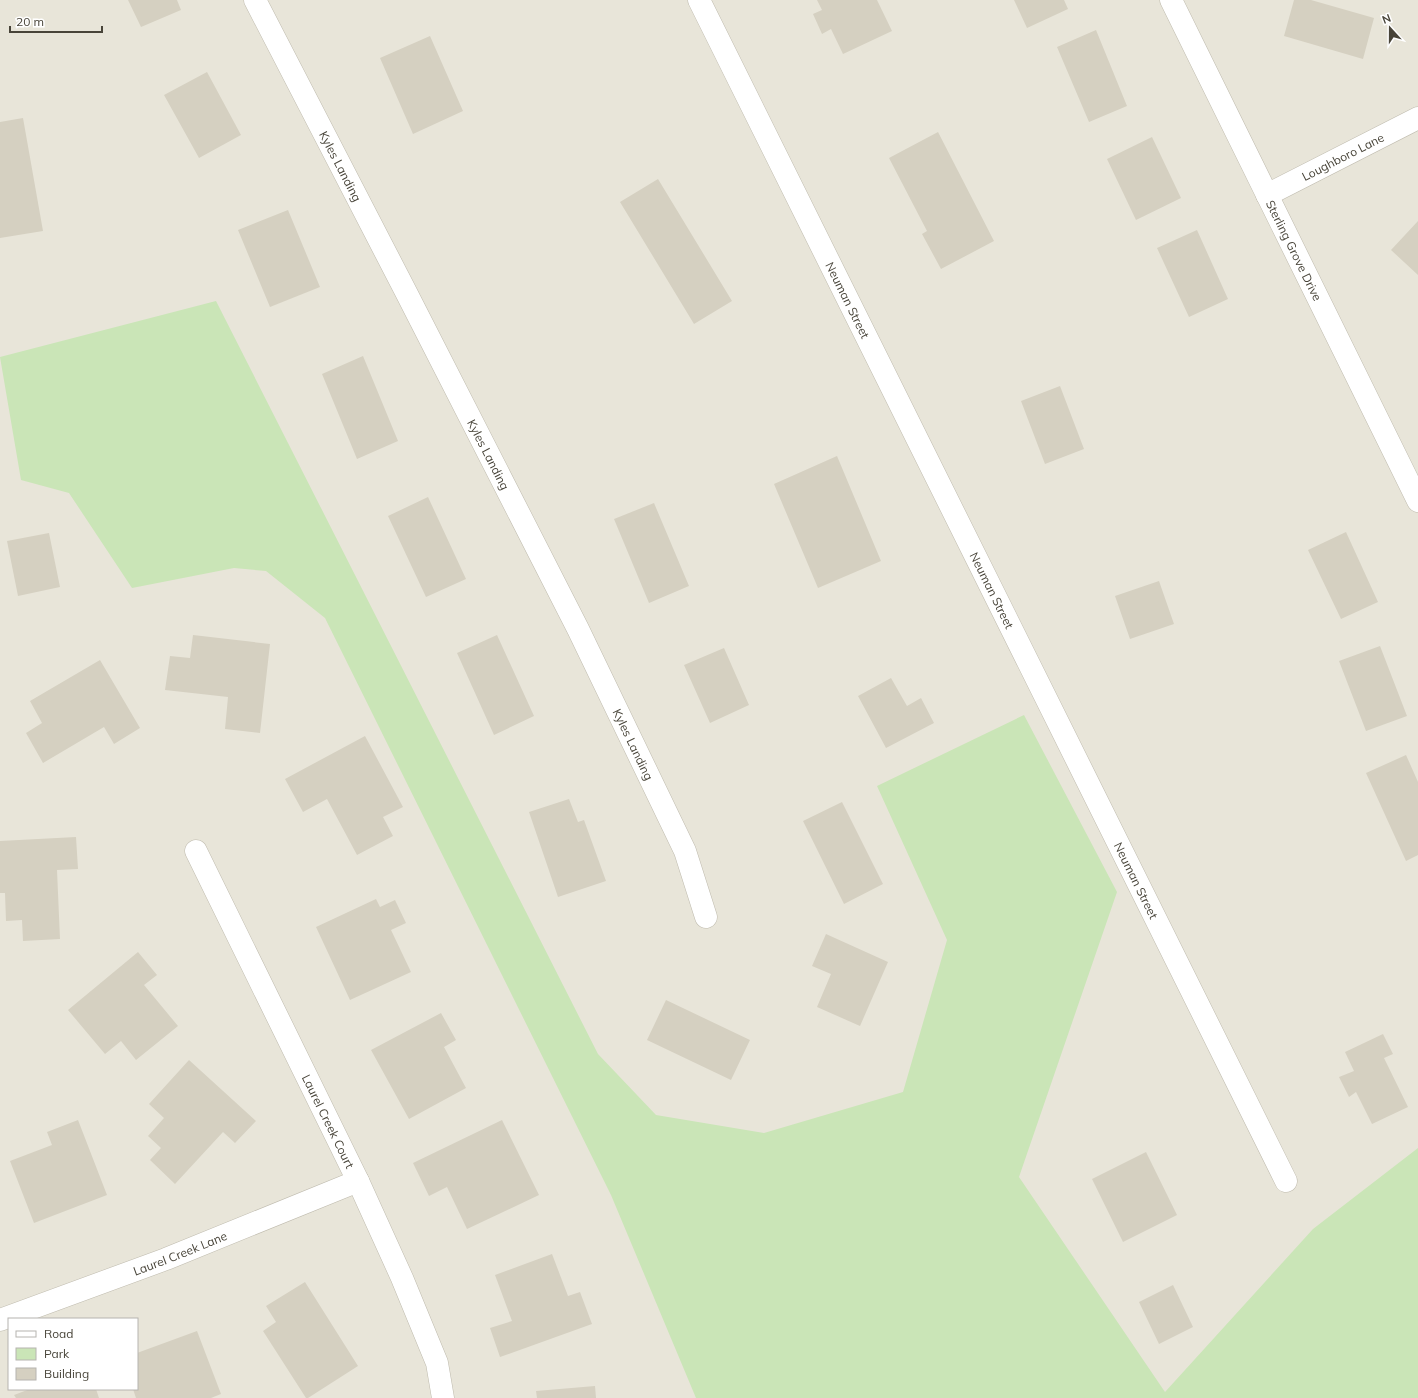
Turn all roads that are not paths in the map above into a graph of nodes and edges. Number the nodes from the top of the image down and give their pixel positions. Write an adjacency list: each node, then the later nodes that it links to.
1 (255, 0): 8 (street, Kyles Landing)
2 (699, 0): 10 (street, Neuman Street)
3 (1171, 0): 5 (street, Sterling Grove Drive)
4 (1418, 118): 5 (street, Loughboro Lane)
5 (1267, 195): 6 (street, Sterling Grove Drive)
6 (1418, 501)
7 (196, 851): 9 (street, Laurel Creek Court)
8 (706, 917)
9 (358, 1181): 11 (street, Laurel Creek Lane); 12 (street, Laurel Creek Court)
10 (1286, 1181)
11 (0, 1320)
12 (443, 1398)

